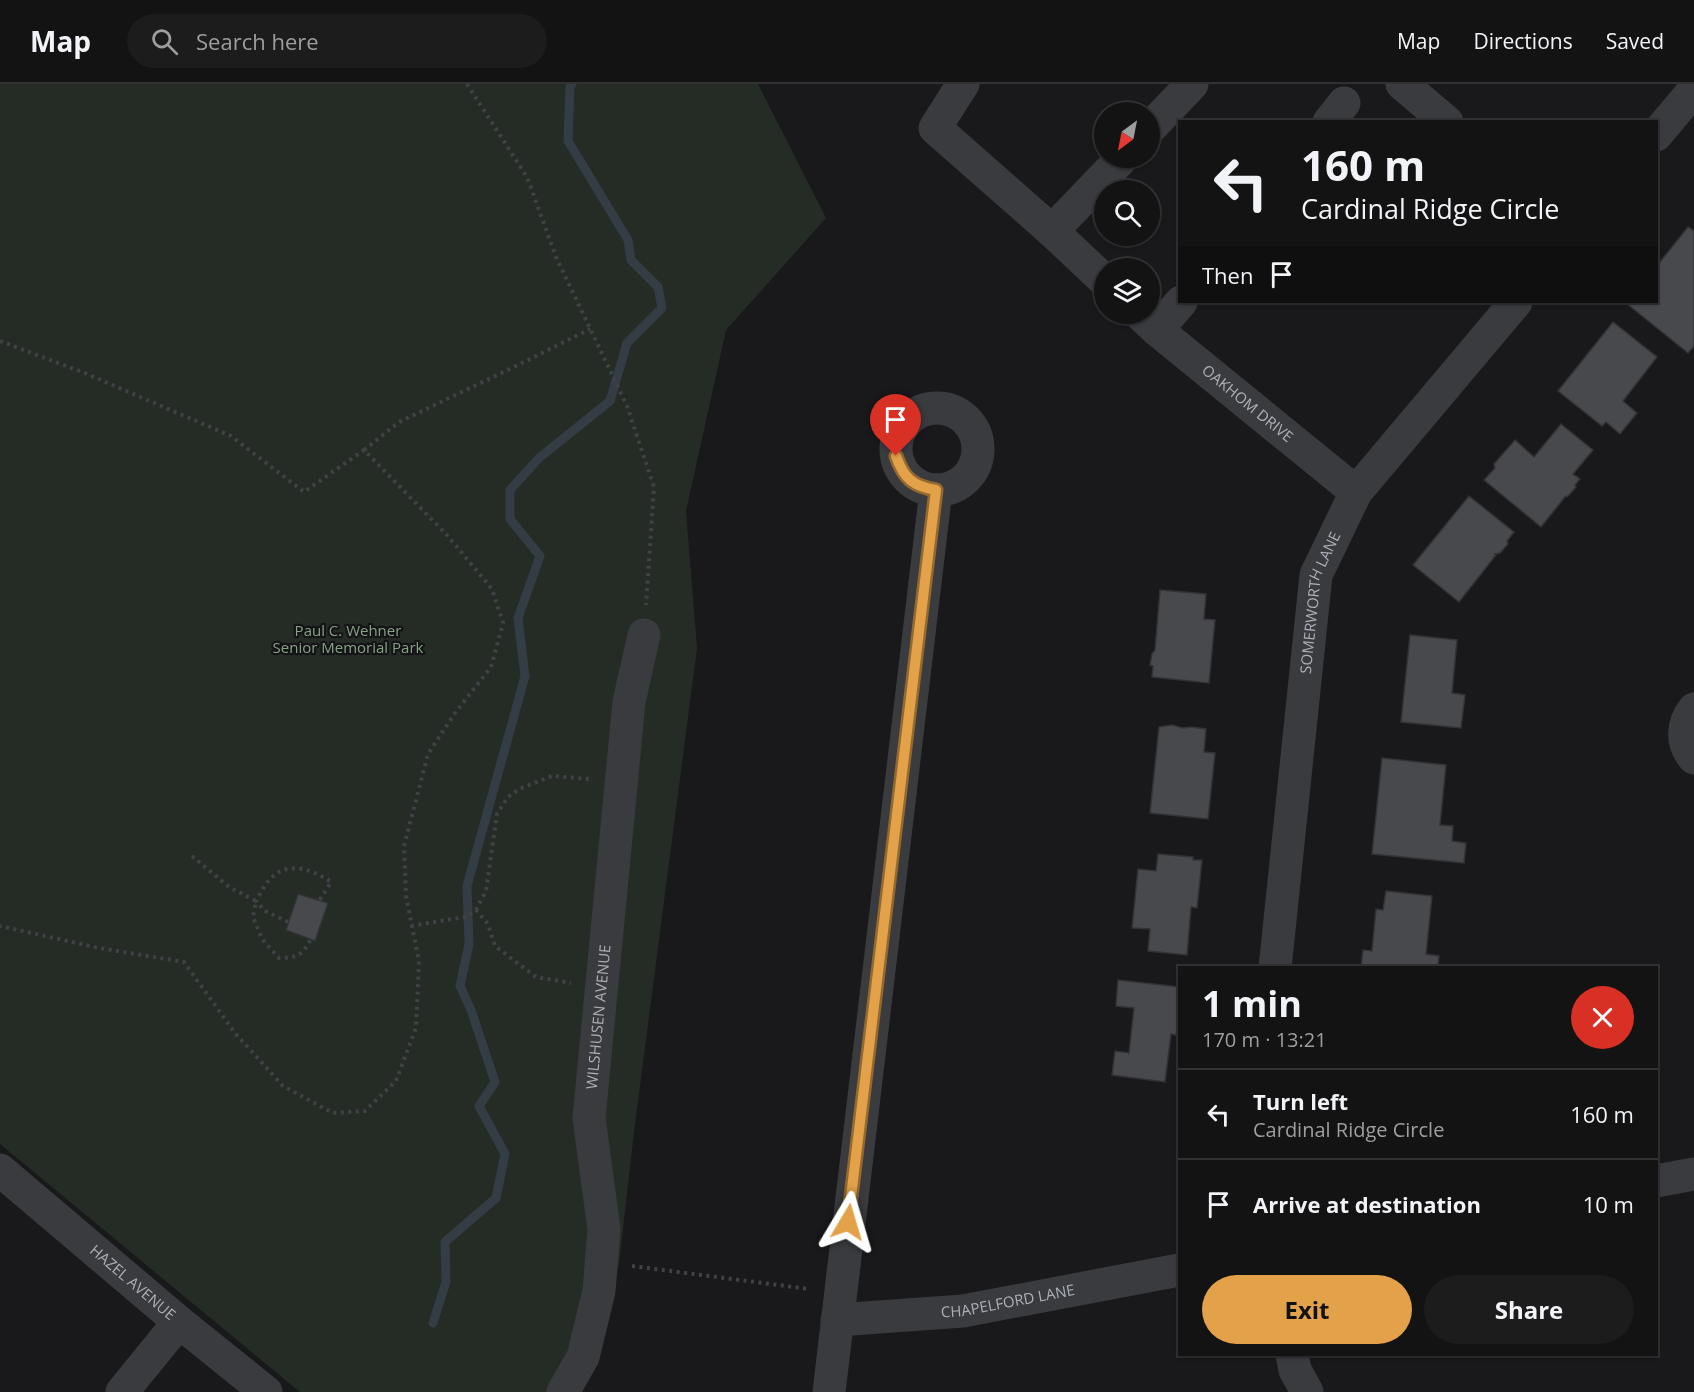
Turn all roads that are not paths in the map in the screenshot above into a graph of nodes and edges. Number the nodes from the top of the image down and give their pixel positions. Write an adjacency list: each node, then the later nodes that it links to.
1 (963, 84): 9 (street)
2 (1192, 84): 5 (street)
3 (1402, 84): 6 (street)
4 (1694, 90): 7 (street)
5 (1160, 117)
6 (1445, 120)
7 (1658, 133)
8 (1112, 168): 9 (street)
9 (1052, 231): 10 (street)
10 (1094, 271)
11 (1179, 303): 13 (street)
12 (1515, 303): 16 (street, SOMERWORTH LANE)
13 (1160, 315)
14 (1151, 324): 16 (street, OAKHOM DRIVE)
15 (936, 490): 25 (street)
16 (1356, 492): 20 (street, SOMERWORTH LANE)
17 (644, 635): 30 (street, WILSHUSEN AVENUE)
18 (1694, 709): 19 (street)
19 (1694, 758)
20 (1275, 966)
21 (0, 1170): 26 (street, HAZEL AVENUE)
22 (1694, 1174): 23 (street)
23 (1658, 1181)
24 (1178, 1270): 25 (street, CHAPELFORD LANE)
25 (838, 1306): 31 (street)
26 (180, 1322): 28 (street); 29 (street, HAZEL AVENUE)
27 (1292, 1356): 32 (street)
28 (122, 1392)
29 (266, 1392)
30 (563, 1392)
31 (829, 1392)
32 (1307, 1392)

